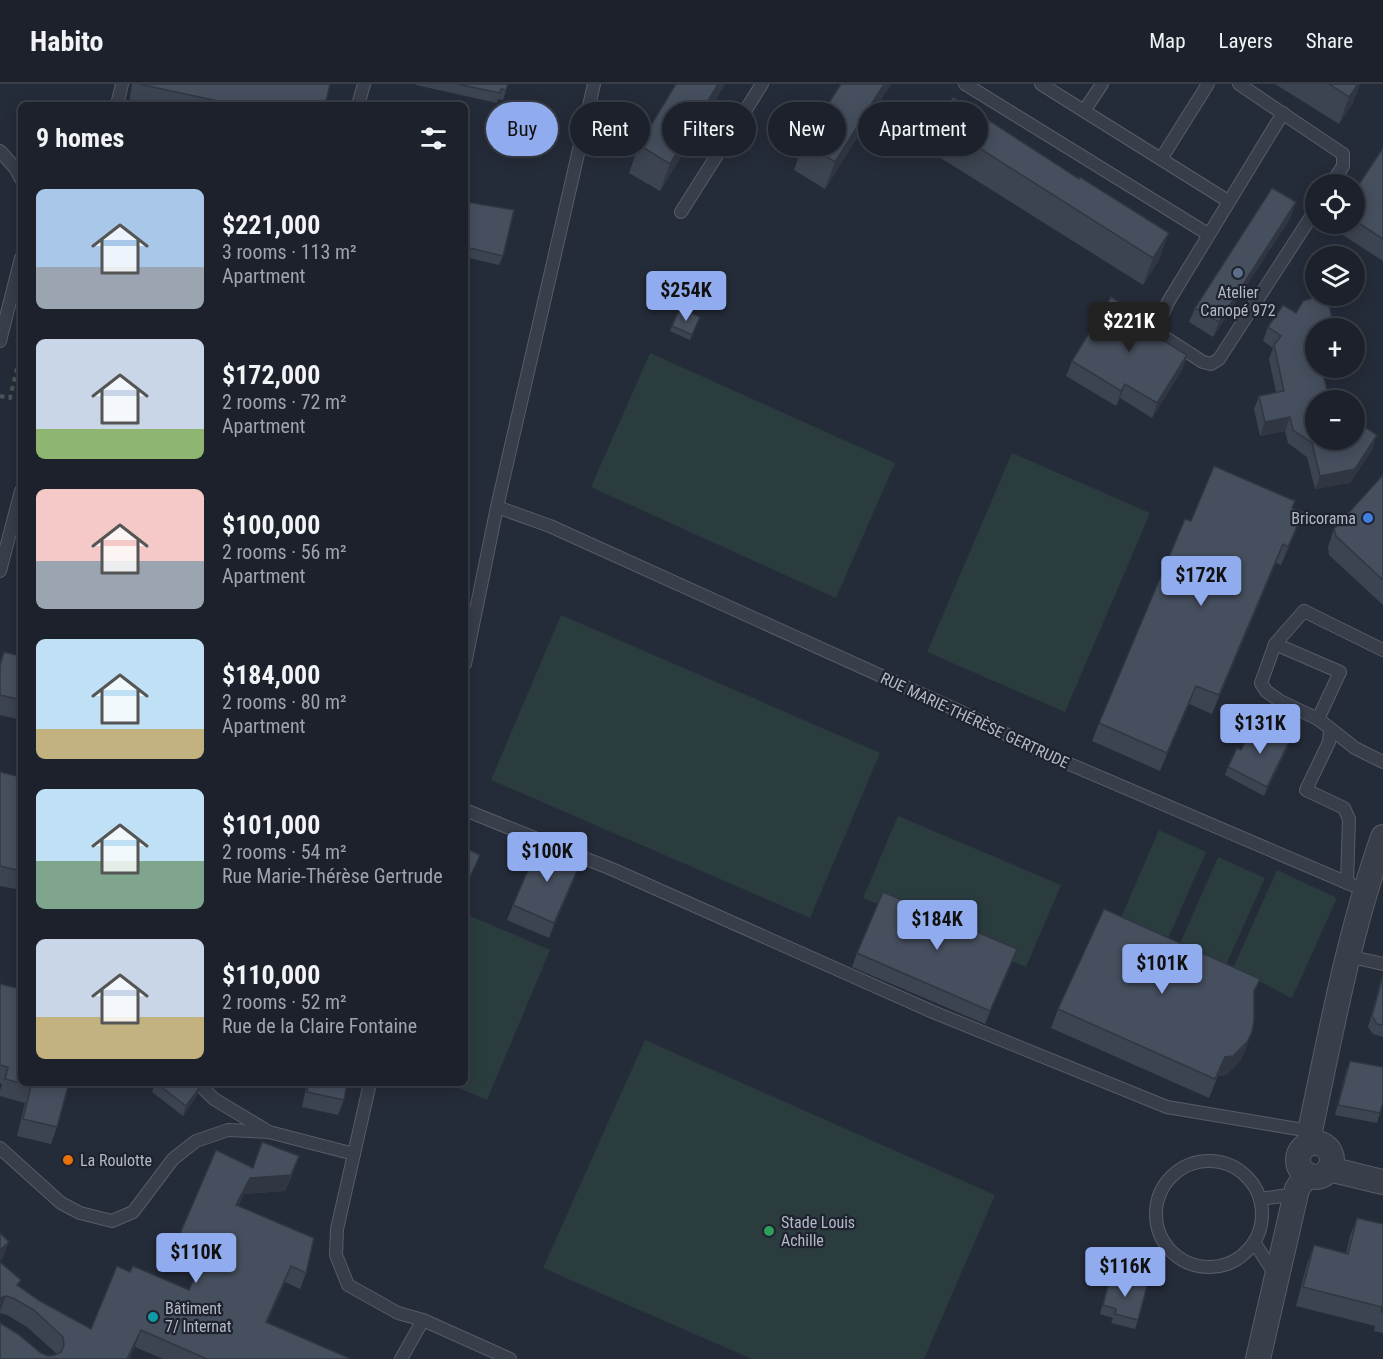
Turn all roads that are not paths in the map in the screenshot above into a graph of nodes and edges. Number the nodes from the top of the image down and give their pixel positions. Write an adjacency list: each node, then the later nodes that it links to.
1 (123, 84): 10 (lane)
2 (364, 84): 11 (lane)
3 (594, 84): 25 (lane)
4 (762, 84): 19 (lane)
5 (965, 84): 21 (lane)
6 (1041, 84): 12 (lane)
7 (1102, 84): 12 (lane)
8 (1208, 84): 15 (lane)
9 (1239, 84): 13 (lane)
10 (118, 102)
11 (359, 102)
12 (1084, 111): 15 (lane)
13 (1283, 112): 17 (lane); 18 (lane)
14 (0, 151): 16 (lane)
15 (1161, 159): 18 (lane)
16 (18, 174)
17 (1338, 174)
18 (1228, 201): 21 (lane)
19 (681, 212)
20 (1305, 226): 21 (lane)
21 (1208, 234)
22 (18, 270): 23 (lane)
23 (0, 342)
24 (18, 502): 26 (lane)
25 (497, 507): 28 (lane); 35 (lane, RUE MARIE-THÉRÈSE GERTRUDE)
26 (0, 571)
27 (1275, 644): 29 (lane); 30 (lane); 30 (lane)
28 (468, 649)
29 (1383, 650)
30 (1318, 719): 31 (lane)
31 (1330, 730): 32 (lane); 35 (lane)
32 (1383, 762)
33 (468, 811): 43 (lane)
34 (1383, 837): 35 (street)
35 (1355, 887): 36 (street)
36 (1347, 956): 37 (lane); 43 (street)
37 (1383, 964)
38 (201, 1086): 40 (lane)
39 (369, 1086): 42 (lane)
40 (269, 1132): 41 (lane); 42 (lane)
41 (0, 1148)
42 (354, 1154): 49 (lane)
43 (1314, 1161): 44 (street); 45 (street); 46 (lane); 48 (street)
44 (1383, 1166)
45 (1383, 1182)
46 (1260, 1199): 47 (lane); 47 (lane)
47 (1254, 1242): 48 (lane)
48 (1276, 1276): 52 (street)
49 (423, 1320): 50 (lane); 51 (lane)
50 (401, 1359)
51 (510, 1359)
52 (1258, 1359)

